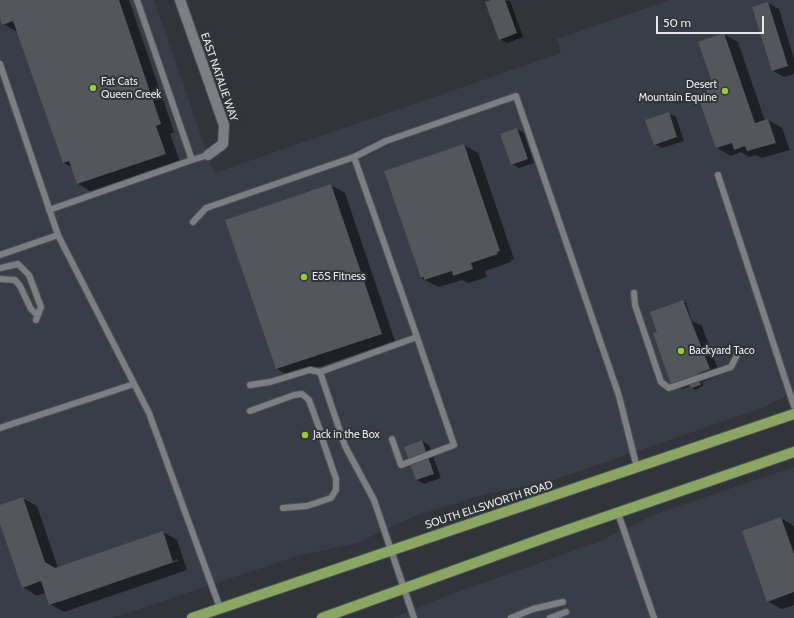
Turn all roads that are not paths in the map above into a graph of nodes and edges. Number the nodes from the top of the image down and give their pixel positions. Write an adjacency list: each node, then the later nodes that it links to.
1 (137, 0): 6 (lane)
2 (180, 0): 4 (street, EAST NATALIE WAY)
3 (0, 64): 8 (lane)
4 (208, 155): 6 (lane)
5 (354, 157): 9 (lane); 15 (lane); 28 (lane)
6 (192, 160): 8 (lane)
7 (718, 176): 20 (lane)
8 (50, 210): 10 (lane)
9 (193, 222)
10 (58, 235): 11 (lane); 18 (lane)
11 (0, 255)
12 (0, 268): 13 (lane)
13 (0, 279)
14 (634, 293): 16 (lane)
15 (417, 338): 17 (lane); 25 (lane)
16 (738, 353)
17 (320, 372): 19 (lane); 31 (lane)
18 (134, 384): 23 (lane); 34 (lane)
19 (250, 386)
20 (794, 406)
21 (250, 411): 24 (lane)
22 (794, 414): 28 (main road, SOUTH ELLSWORTH ROAD)
23 (0, 428)
24 (320, 430)
25 (392, 439)
26 (323, 441): 29 (lane)
27 (794, 452): 30 (main road)
28 (636, 468): 31 (main road, SOUTH ELLSWORTH ROAD)
29 (283, 508)
30 (618, 513): 32 (main road); 41 (lane)
31 (390, 550): 32 (lane); 34 (main road, SOUTH ELLSWORTH ROAD)
32 (404, 588): 37 (main road); 38 (lane)
33 (563, 602): 39 (lane)
34 (220, 608): 36 (main road, SOUTH ELLSWORTH ROAD)
35 (566, 612): 40 (lane)
36 (192, 618)
37 (322, 618)
38 (414, 618)
39 (511, 618)
40 (550, 618)
41 (654, 618)

